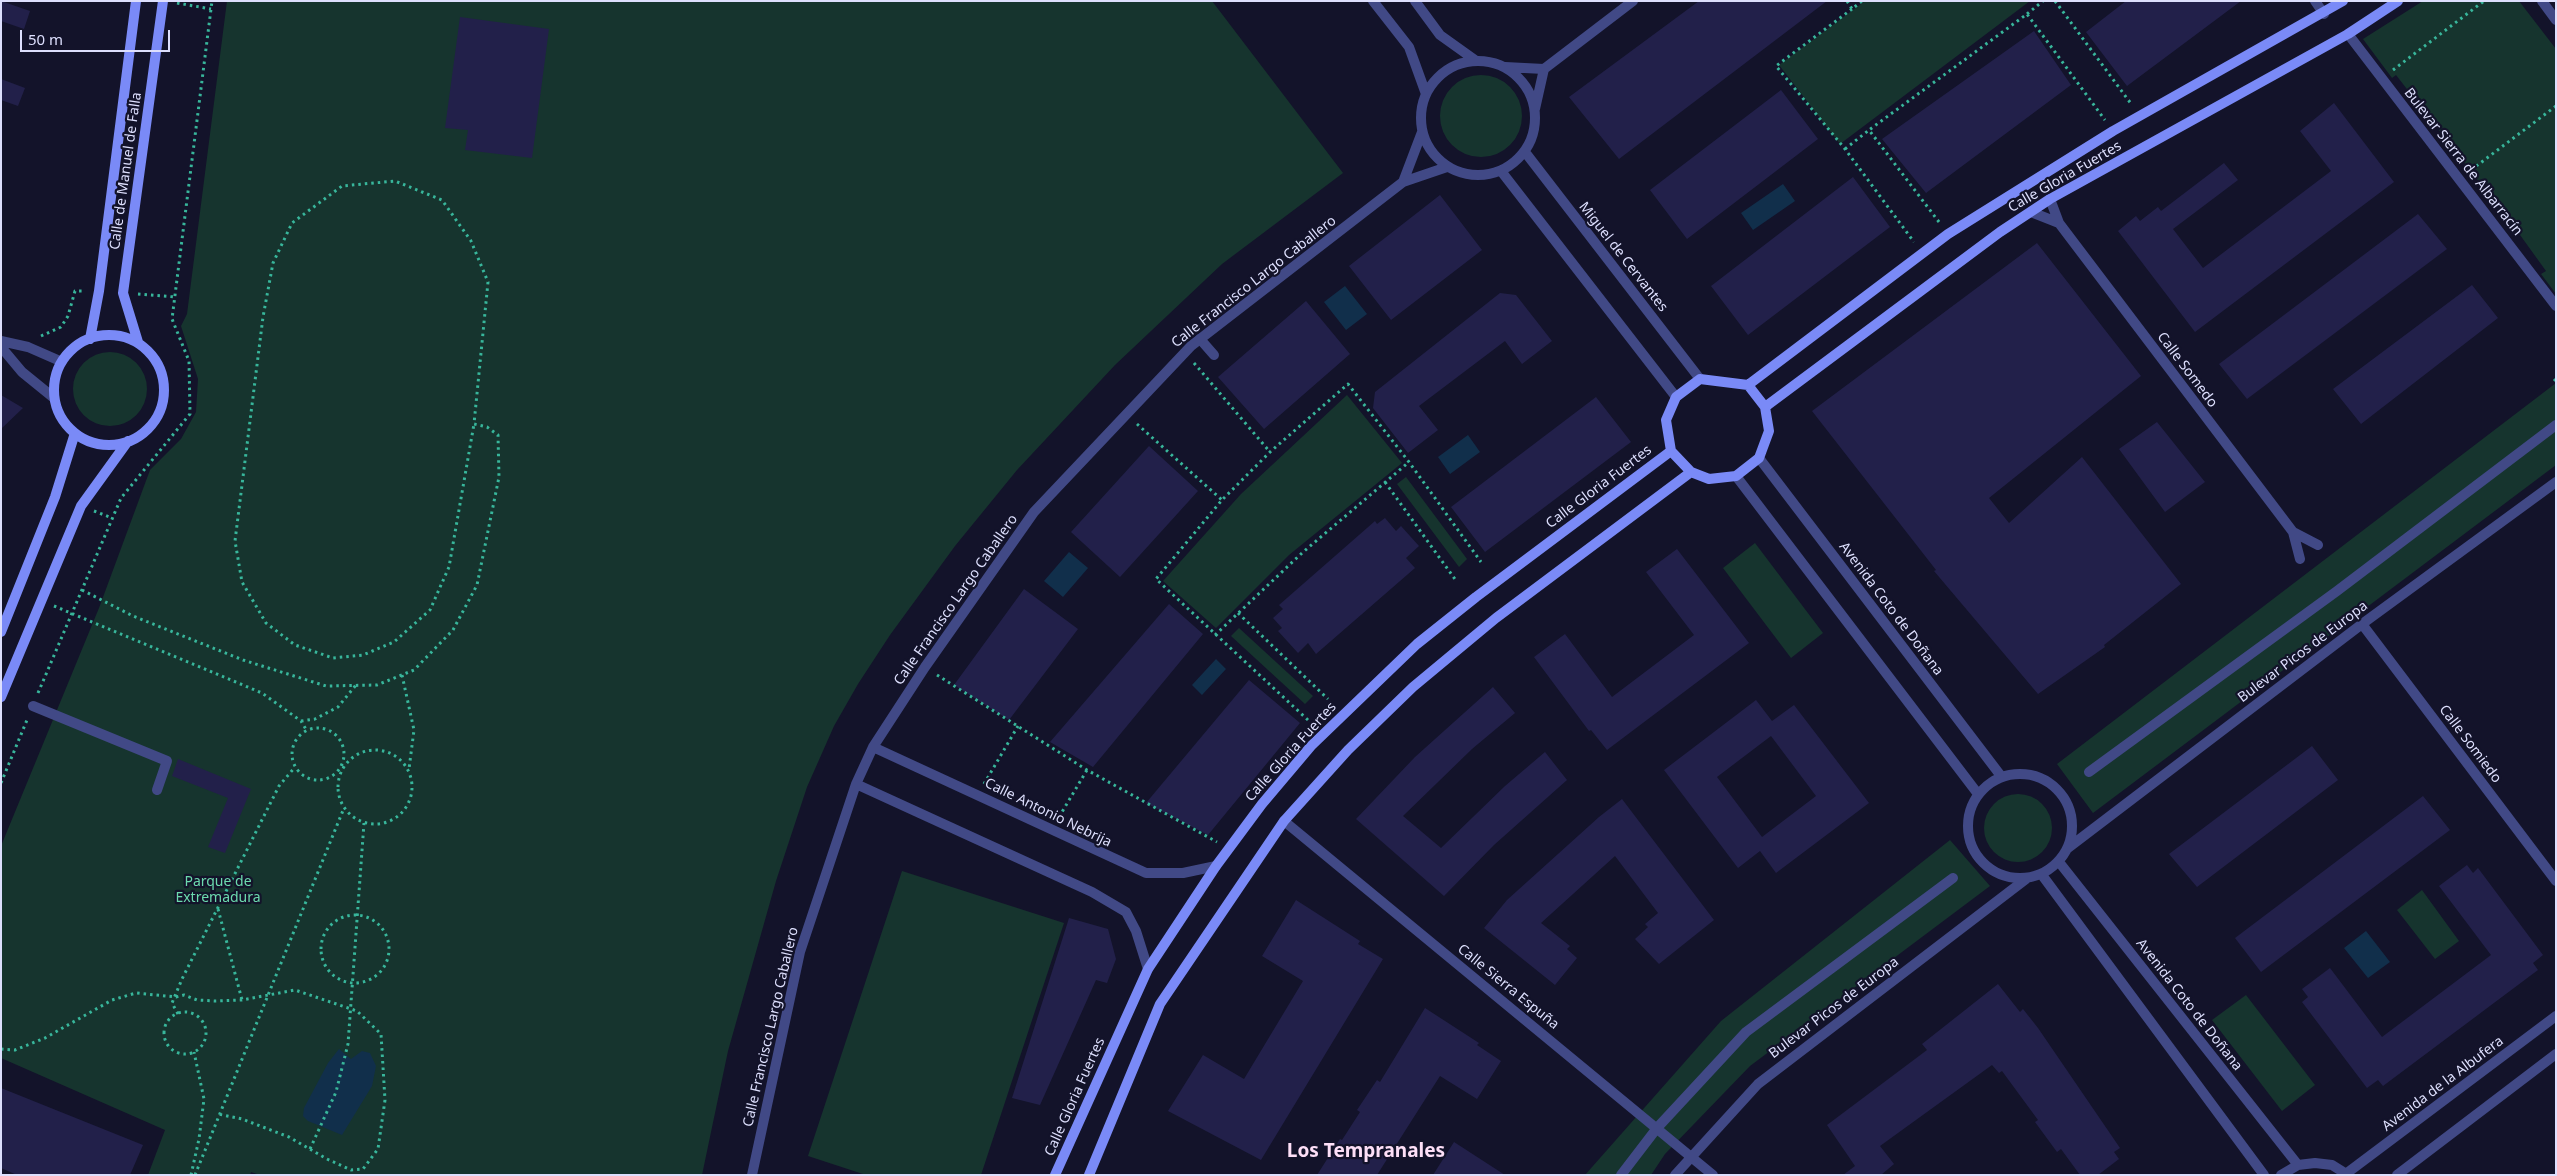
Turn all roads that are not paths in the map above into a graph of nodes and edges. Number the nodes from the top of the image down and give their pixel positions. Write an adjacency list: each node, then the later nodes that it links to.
1 (136, 1): 27 (main road, Calle de Manuel de Falla)
2 (1373, 1): 16 (street)
3 (1415, 1): 13 (street)
4 (1633, 1): 15 (street)
5 (2315, 1): 10 (street)
6 (2343, 1): 10 (main road, Calle Gloria Fuertes)
7 (2398, 1): 12 (main road, Calle Gloria Fuertes)
8 (2542, 1): 11 (street)
9 (168, 2): 30 (main road, Calle de Manuel de Falla)
10 (2324, 14): 35 (main road, Calle Gloria Fuertes)
11 (2556, 20)
12 (2348, 34): 23 (main road, Calle Gloria Fuertes); 26 (street, Bulevar Sierra de Albarracín)
13 (1475, 60): 14 (street); 16 (street)
14 (1505, 67): 15 (street); 17 (street)
15 (1544, 69): 17 (street)
16 (1426, 94): 18 (street)
17 (1535, 110): 19 (street)
18 (1422, 132): 20 (street); 22 (street)
19 (1525, 152): 21 (street); 34 (street, Miguel de Cervantes)
20 (1447, 167): 21 (street); 22 (street, Calle Francisco Largo Caballero)
21 (1501, 171): 36 (street)
22 (1403, 182): 28 (street, Calle Francisco Largo Caballero)
23 (2050, 199): 24 (main road, Calle Gloria Fuertes); 25 (street, Calle Somedo)
24 (2031, 212): 25 (street); 38 (main road, Calle Gloria Fuertes)
25 (2059, 223): 47 (street, Calle Somedo)
26 (2556, 306)
27 (90, 339): 30 (main road); 33 (main road)
28 (1200, 339): 32 (street); 54 (street, Calle Francisco Largo Caballero)
29 (1, 341): 33 (street)
30 (138, 342): 41 (main road)
31 (1, 347): 37 (street)
32 (1214, 355)
33 (60, 361): 37 (main road)
34 (1700, 379): 35 (main road); 36 (main road)
35 (1748, 385): 38 (main road)
36 (1676, 397): 42 (main road)
37 (54, 398): 40 (main road)
38 (1765, 407): 43 (main road)
39 (2556, 425): 55 (street, Bulevar Picos de Europa)
40 (75, 433): 41 (main road); 51 (main road)
41 (128, 442): 52 (main road)
42 (1671, 451): 44 (main road); 63 (main road, Calle Gloria Fuertes)
43 (1760, 458): 45 (main road); 56 (street, Avenida Coto de Doñana)
44 (1691, 472): 45 (main road); 60 (main road)
45 (1736, 476): 59 (street)
46 (2556, 482): 50 (street, Bulevar Picos de Europa)
47 (2292, 532): 48 (street); 49 (street, Calle Somedo)
48 (2318, 545)
49 (2300, 559)
50 (2362, 624): 61 (street, Bulevar Picos de Europa); 67 (street, Calle Somiedo)
51 (1, 632)
52 (1, 697)
53 (33, 706): 58 (street)
54 (873, 747): 57 (street, Calle Francisco Largo Caballero); 63 (street, Calle Antonio Nebrija)
55 (2090, 772)
56 (2001, 776): 59 (street); 61 (street)
57 (856, 784): 68 (street); 75 (street, Calle Francisco Largo Caballero)
58 (157, 790)
59 (1978, 794): 66 (street)
60 (1284, 821): 71 (street, Calle Sierra Espuña); 77 (main road)
61 (2068, 848): 62 (street)
62 (2059, 862): 64 (street); 73 (street, Avenida Coto de Doñana)
63 (1216, 866): 68 (main road, Calle Gloria Fuertes)
64 (2042, 875): 66 (street); 81 (street)
65 (1953, 878): 71 (street)
66 (2026, 879): 72 (street, Bulevar Picos de Europa)
67 (2556, 881)
68 (1148, 969): 76 (main road, Calle Gloria Fuertes)
69 (2556, 1016): 74 (street, Avenida de la Albufera)
70 (2556, 1054): 83 (street)
71 (1657, 1128): 72 (street, Calle Sierra Espuña); 78 (street)
72 (1690, 1156): 79 (street, Bulevar Picos de Europa); 80 (street, Calle Sierra Espuña)
73 (2298, 1165): 74 (street); 82 (street)
74 (2347, 1174)
75 (752, 1175)
76 (1054, 1175)
77 (1089, 1175)
78 (1621, 1175)
79 (1675, 1175)
80 (1713, 1175)
81 (2264, 1175)
82 (2281, 1175)
83 (2397, 1175)

